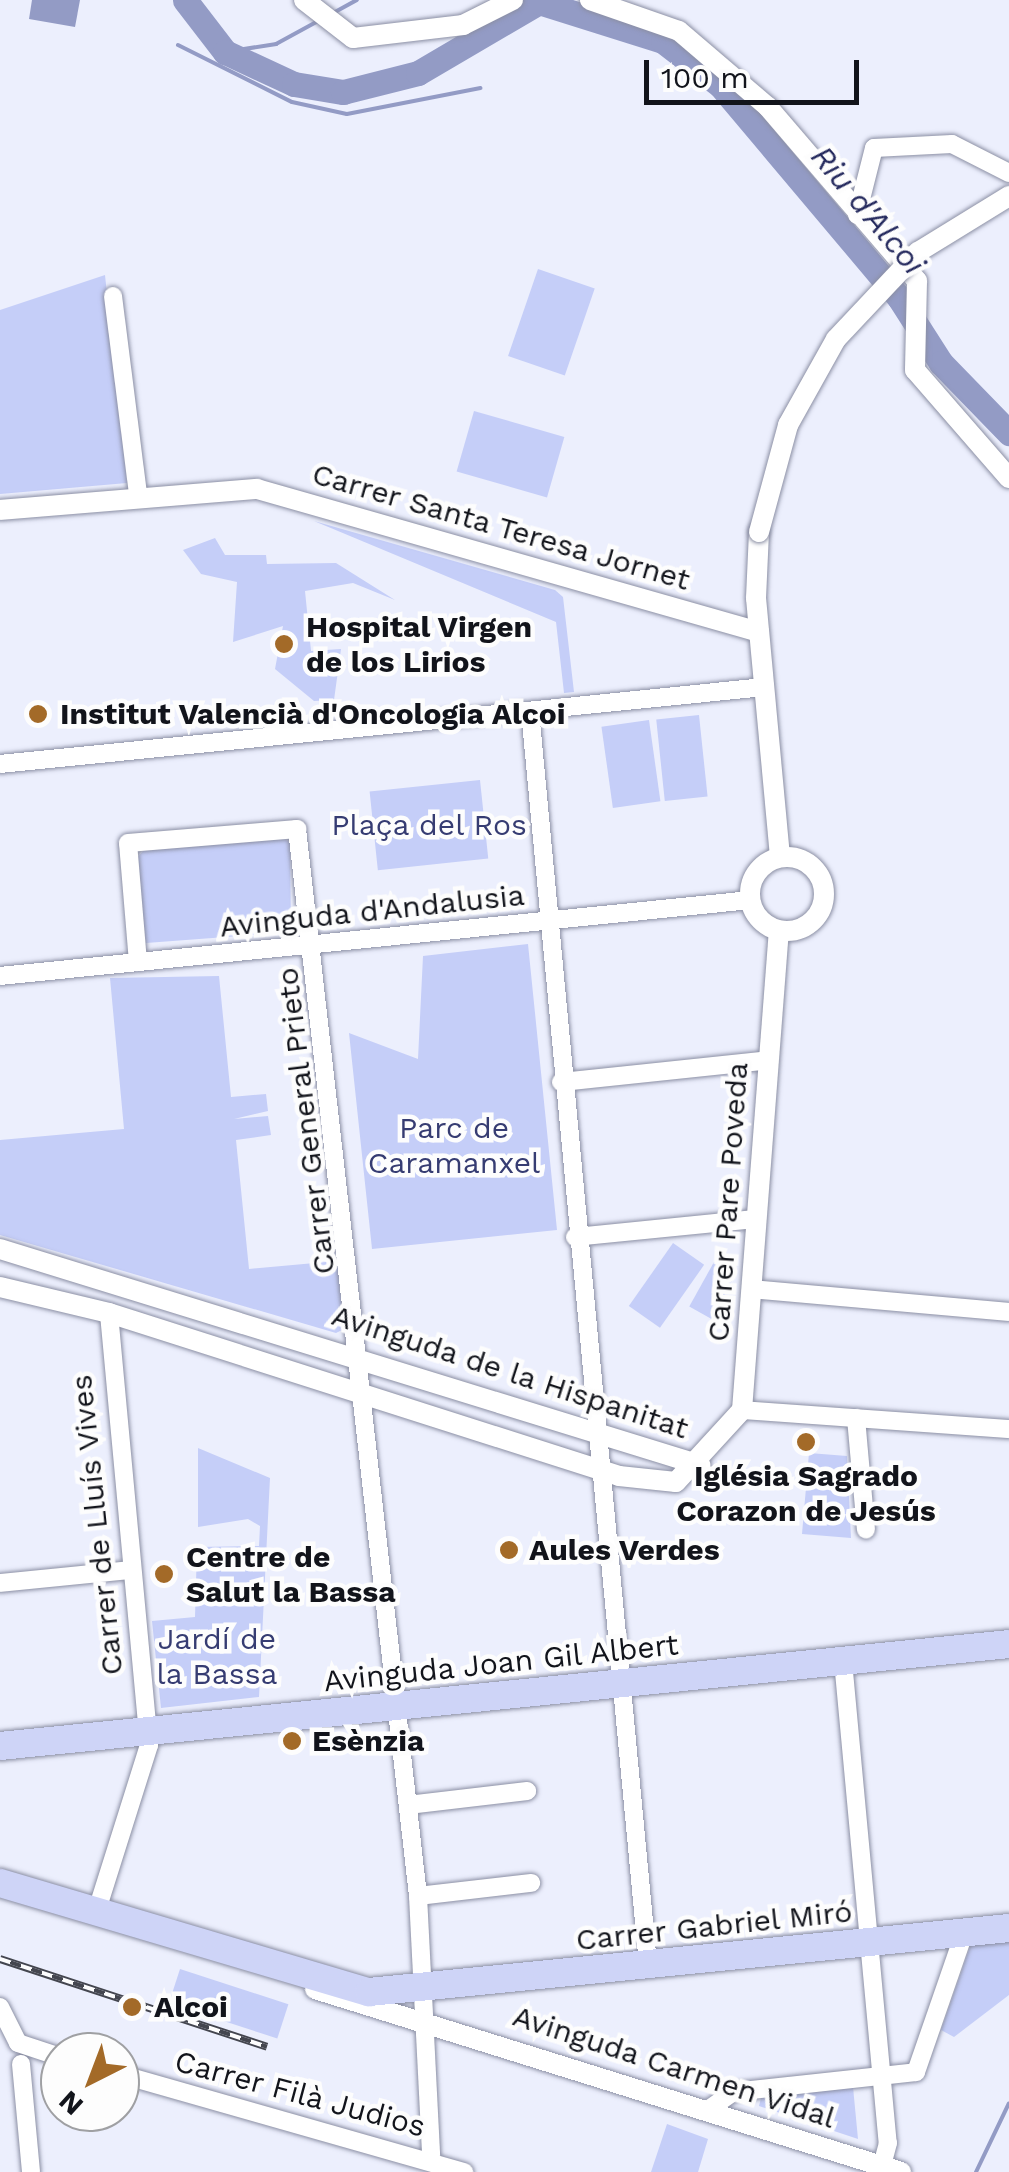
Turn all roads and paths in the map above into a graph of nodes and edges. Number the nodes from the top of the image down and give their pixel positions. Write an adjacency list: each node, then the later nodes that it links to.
1 (304, 0): 2 (street)
2 (513, 0)
3 (590, 0): 6 (street)
4 (1009, 173): 6 (street)
5 (1009, 196): 11 (street, bridge)
6 (857, 216): 8 (street)
7 (114, 296): 9 (street)
8 (1009, 478)
9 (138, 495): 10 (street, Carrer Santa Teresa Jornet); 11 (street, Carrer Santa Teresa Jornet)
10 (0, 510)
11 (759, 632): 12 (street)
12 (765, 687): 13 (street); 15 (street)
13 (530, 711): 14 (street); 17 (street)
14 (0, 764)
15 (780, 857): 16 (street); 18 (street)
16 (751, 900): 17 (street, Avinguda d'Andalusia); 18 (street)
17 (546, 920): 19 (street, Avinguda d'Andalusia); 23 (street)
18 (779, 930): 22 (street, Carrer Pare Poveda)
19 (313, 947): 20 (street, Avinguda d'Andalusia); 20 (street, Carrer General Prieto); 31 (street, Carrer General Prieto)
20 (138, 962): 21 (street, Avinguda d'Andalusia)
21 (0, 976)
22 (769, 1060): 23 (street); 24 (street, Carrer Pare Poveda)
23 (561, 1082): 25 (street)
24 (756, 1219): 25 (street); 28 (street, Carrer Pare Poveda)
25 (574, 1237): 36 (street)
26 (0, 1249): 31 (street, Avinguda de la Hispanitat)
27 (0, 1287): 30 (street, Avinguda de la Hispanitat)
28 (751, 1289): 29 (street); 33 (street, Carrer Pare Poveda)
29 (1009, 1312)
30 (109, 1313): 32 (street, Avinguda de la Hispanitat); 40 (street, Carrer de Lluís Vives)
31 (361, 1356): 32 (street, Carrer General Prieto); 36 (street, Avinguda de la Hispanitat)
32 (364, 1395): 38 (street, Avinguda de la Hispanitat); 45 (street, Carrer General Prieto)
33 (742, 1410): 34 (street); 37 (street)
34 (856, 1418): 35 (street); 39 (street)
35 (1009, 1429)
36 (593, 1430): 37 (street, Avinguda de la Hispanitat); 38 (street)
37 (700, 1465): 38 (street, Avinguda de la Hispanitat)
38 (598, 1469): 44 (street)
39 (866, 1530)
40 (130, 1570): 41 (street); 46 (street, Carrer de Lluís Vives)
41 (0, 1584)
42 (1009, 1644): 43 (main road, Avinguda Joan Gil Albert)
43 (842, 1661): 44 (main road, Avinguda Joan Gil Albert); 56 (street)
44 (618, 1684): 45 (main road, Avinguda Joan Gil Albert); 58 (street)
45 (398, 1706): 46 (main road, Avinguda Joan Gil Albert); 49 (street, Carrer General Prieto)
46 (147, 1731): 47 (main road, Avinguda Joan Gil Albert); 53 (street, Carrer de Lluís Vives)
47 (0, 1746)
48 (527, 1791): 49 (street)
49 (408, 1804): 52 (street, Carrer General Prieto)
50 (2, 1883): 53 (main road, Carrer Gabriel Miró)
51 (531, 1883): 52 (street)
52 (418, 1896): 59 (street, Carrer General Prieto)
53 (97, 1910): 57 (main road, Carrer Gabriel Miró)
54 (1009, 1928): 55 (main road, Carrer Gabriel Miró)
55 (964, 1933): 56 (main road, Carrer Gabriel Miró); 63 (street)
56 (869, 1943): 58 (main road, Carrer Gabriel Miró); 63 (street)
57 (231, 1954): 59 (main road, Carrer Gabriel Miró); 61 (street, Avinguda Carmen Vidal)
58 (648, 1964): 59 (main road, Carrer Gabriel Miró)
59 (426, 1988): 61 (street, Carrer General Prieto)
60 (0, 2007): 62 (street)
61 (427, 2027): 65 (street, Avinguda Carmen Vidal); 66 (street, Carrer General Prieto)
62 (16, 2048): 68 (street)
63 (882, 2076): 65 (street); 67 (street)
64 (140, 2079): 66 (street, Carrer Filà Judios)
65 (708, 2109): 67 (street, Avinguda Carmen Vidal)
66 (431, 2156): 69 (street, Carrer Filà Judios)
67 (891, 2169)
68 (32, 2172)
69 (464, 2172)

